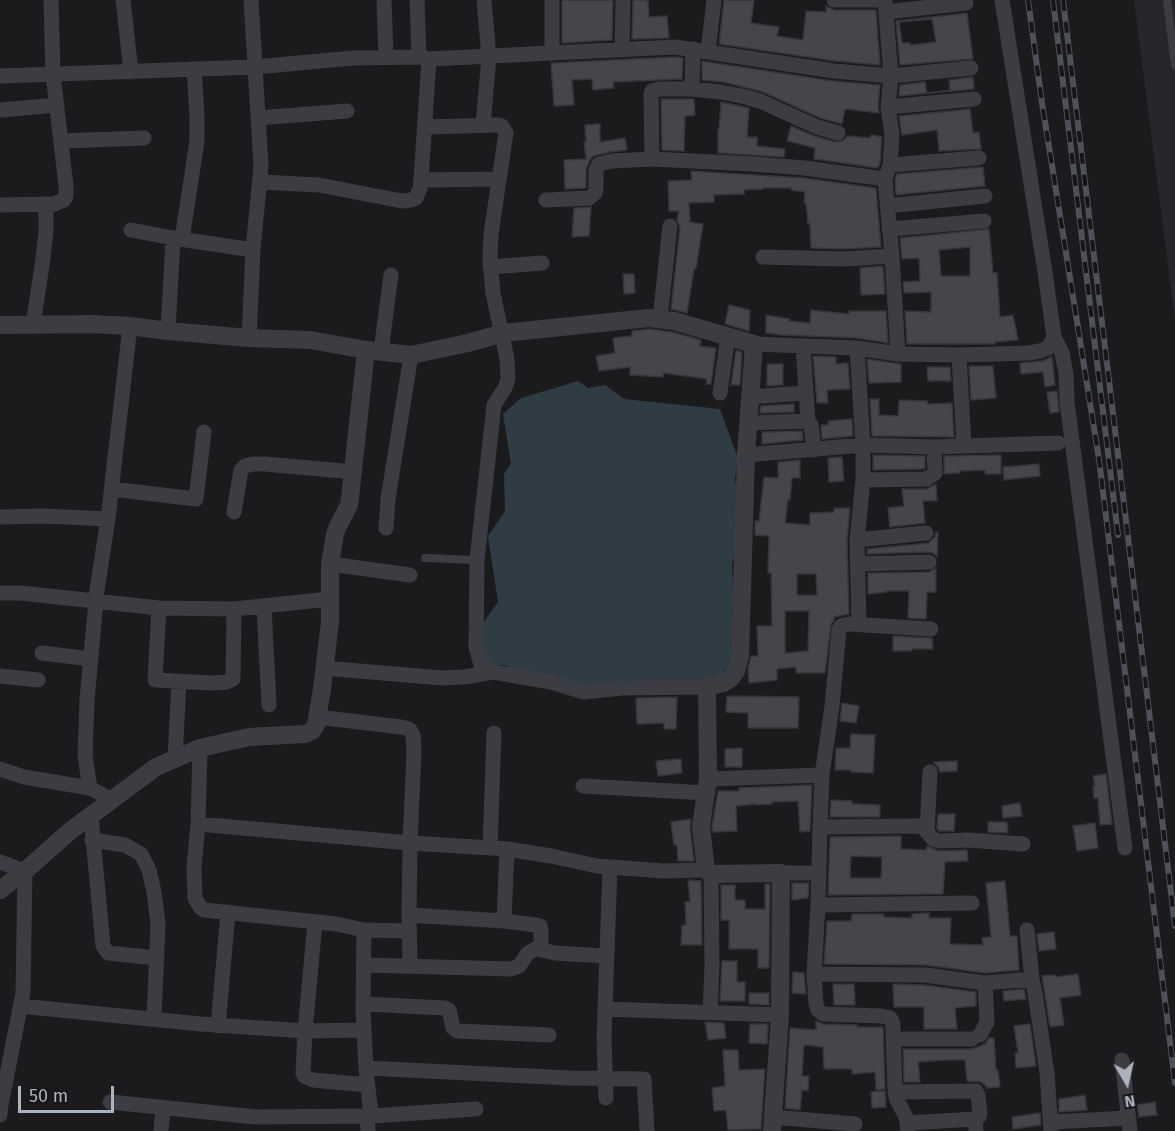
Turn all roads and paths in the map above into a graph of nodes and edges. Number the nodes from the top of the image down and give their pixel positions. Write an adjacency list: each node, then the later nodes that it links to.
1 (51, 0): 26 (street)
2 (123, 0): 25 (street)
3 (251, 0): 22 (street)
4 (384, 0): 18 (street)
5 (417, 0): 20 (street)
6 (484, 0): 19 (street)
7 (552, 0): 17 (street)
8 (623, 0): 15 (street)
9 (714, 0): 16 (street)
10 (834, 0): 14 (street)
11 (1002, 0): 70 (street)
12 (1167, 0): 21 (lane)
13 (966, 3): 14 (street)
14 (885, 4): 28 (street)
15 (622, 49): 16 (street); 17 (street)
16 (700, 50): 28 (street); 29 (street)
17 (552, 52): 19 (street)
18 (386, 57): 20 (street); 22 (street)
19 (489, 57): 20 (street); 36 (street)
20 (424, 58): 37 (street)
21 (1175, 65)
22 (255, 67): 24 (street); 35 (street)
23 (971, 68): 28 (street)
24 (194, 69): 25 (street); 56 (street)
25 (131, 72): 26 (street)
26 (53, 74): 27 (street); 31 (street)
27 (0, 76)
28 (891, 76): 32 (street)
29 (692, 89): 38 (street); 42 (street)
30 (974, 99): 32 (street)
31 (57, 105): 33 (street); 40 (street)
32 (888, 107): 43 (street)
33 (0, 110)
34 (347, 111): 35 (street)
35 (258, 118): 46 (street)
36 (483, 125): 37 (street); 44 (street)
37 (425, 127): 45 (street)
38 (838, 133)
39 (144, 138): 40 (street)
40 (61, 141): 49 (street)
41 (979, 158): 43 (street)
42 (652, 159): 43 (street); 48 (street)
43 (887, 172): 51 (street)
44 (499, 179): 45 (street); 61 (street)
45 (421, 180): 46 (street)
46 (260, 182): 57 (street)
47 (985, 196): 51 (street)
48 (546, 200)
49 (46, 204): 50 (street); 65 (street)
50 (0, 205)
51 (887, 206): 54 (street)
52 (984, 221): 54 (street)
53 (670, 226): 63 (street)
54 (890, 229): 58 (street)
55 (131, 230): 56 (street)
56 (178, 239): 57 (street); 67 (street)
57 (254, 250): 71 (street)
58 (892, 256): 59 (street); 76 (street)
59 (763, 257)
60 (542, 263): 61 (street)
61 (490, 267): 68 (street)
62 (391, 275): 75 (street)
63 (660, 319): 68 (street); 69 (street)
64 (0, 325): 65 (street)
65 (33, 325): 66 (street)
66 (130, 326): 67 (street); 93 (street)
67 (168, 331): 71 (street)
68 (503, 333): 77 (street); 101 (street)
69 (728, 336): 72 (street); 79 (street)
70 (1054, 337): 78 (street); 142 (street)
71 (249, 338): 75 (street)
72 (754, 344): 73 (street); 81 (street)
73 (802, 346): 74 (street); 80 (street)
74 (857, 348): 76 (street); 86 (street)
75 (373, 351): 77 (street); 91 (street)
76 (898, 354): 78 (street)
77 (411, 355): 97 (street)
78 (959, 355): 87 (street)
79 (720, 393)
80 (805, 393): 81 (street); 82 (street)
81 (749, 397): 83 (street)
82 (808, 421): 83 (street); 89 (street)
83 (748, 423): 90 (street)
84 (204, 432): 93 (street)
85 (1058, 443): 87 (street)
86 (863, 445): 88 (street); 89 (street); 92 (street)
87 (964, 446): 88 (street)
88 (934, 447): 92 (street)
89 (814, 450): 90 (street)
90 (746, 454): 121 (street)
91 (354, 472): 94 (street); 103 (street)
92 (863, 480): 99 (street)
93 (112, 489): 96 (street)
94 (234, 512)
95 (0, 517): 96 (street)
96 (108, 519): 108 (street)
97 (386, 528)
98 (926, 533): 99 (street)
99 (857, 540): 104 (street)
100 (425, 558): 101 (lane)
101 (477, 560): 117 (street)
102 (929, 562): 104 (street)
103 (330, 564): 105 (street); 107 (street)
104 (858, 564): 112 (street)
105 (410, 575)
106 (0, 593): 108 (street)
107 (330, 598): 109 (street); 116 (street)
108 (96, 601): 110 (street); 115 (street)
109 (264, 606): 111 (street); 122 (street)
110 (159, 608): 111 (street); 120 (street)
111 (234, 609): 120 (street)
112 (859, 624): 113 (street); 129 (street)
113 (931, 628)
114 (42, 653): 115 (street)
115 (91, 659): 132 (street)
116 (324, 668): 117 (street); 123 (street)
117 (493, 672): 121 (street)
118 (0, 676): 119 (street)
119 (38, 680)
120 (179, 681): 126 (street)
121 (707, 687): 131 (street)
122 (268, 705)
123 (317, 717): 125 (street); 139 (street)
124 (494, 733): 141 (street)
125 (200, 748): 126 (street); 135 (street)
126 (175, 759): 133 (street)
127 (0, 769): 132 (street)
128 (930, 772): 137 (street)
129 (822, 775): 131 (street); 136 (street)
130 (583, 786): 131 (street)
131 (707, 786): 147 (street)
132 (90, 788): 133 (street)
133 (112, 800): 134 (street)
134 (91, 816): 138 (street); 146 (street)
135 (198, 824): 139 (street); 153 (street)
136 (820, 827): 137 (street); 149 (street)
137 (927, 831): 140 (street)
138 (92, 840): 162 (street); 162 (street)
139 (410, 843): 141 (street); 154 (street)
140 (1023, 843)
141 (490, 848): 143 (street)
142 (1125, 848)
143 (507, 849): 145 (street); 155 (street)
144 (0, 862): 146 (street)
145 (610, 867): 147 (street); 161 (street)
146 (25, 871): 150 (street); 169 (street)
147 (709, 872): 148 (street); 171 (street)
148 (781, 873): 149 (street); 172 (street)
149 (819, 873): 152 (street)
150 (0, 890)
151 (972, 903): 152 (street)
152 (818, 905): 165 (street)
153 (228, 912): 156 (street); 174 (street)
154 (409, 915): 155 (street); 159 (street)
155 (504, 921): 160 (street)
156 (315, 922): 157 (street); 176 (street)
157 (364, 930): 159 (street); 163 (street)
158 (1027, 930): 166 (street)
159 (409, 931): 164 (street)
160 (541, 946): 161 (street); 164 (street)
161 (606, 956): 170 (street)
162 (157, 958): 173 (street)
163 (364, 966): 164 (street); 168 (street)
164 (410, 966)
165 (814, 974): 167 (street); 178 (street)
166 (1032, 979): 167 (street); 194 (street)
167 (985, 983): 178 (street)
168 (363, 1004): 175 (street); 177 (street)
169 (21, 1006): 173 (street); 188 (street)
170 (605, 1009): 171 (street); 181 (street)
171 (710, 1013): 172 (street)
172 (780, 1015): 190 (street)
173 (154, 1019): 174 (street)
174 (218, 1026): 176 (street)
175 (364, 1030): 176 (street); 180 (street)
176 (305, 1031): 182 (street)
177 (549, 1035)
178 (893, 1038): 183 (street)
179 (1122, 1060): 192 (street)
180 (366, 1068): 181 (street); 182 (street)
181 (605, 1078): 184 (street); 197 (street)
182 (368, 1085): 189 (street)
183 (895, 1092): 193 (street); 195 (street)
184 (606, 1098)
185 (110, 1102): 186 (street)
186 (163, 1107): 189 (street); 196 (street)
187 (477, 1109): 189 (street)
188 (0, 1115)
189 (368, 1121)
190 (773, 1124): 191 (street)
191 (855, 1124)
192 (1130, 1124): 194 (street)
193 (975, 1125): 195 (street)
194 (1051, 1126)
195 (908, 1127)
196 (161, 1131)
197 (647, 1131)

